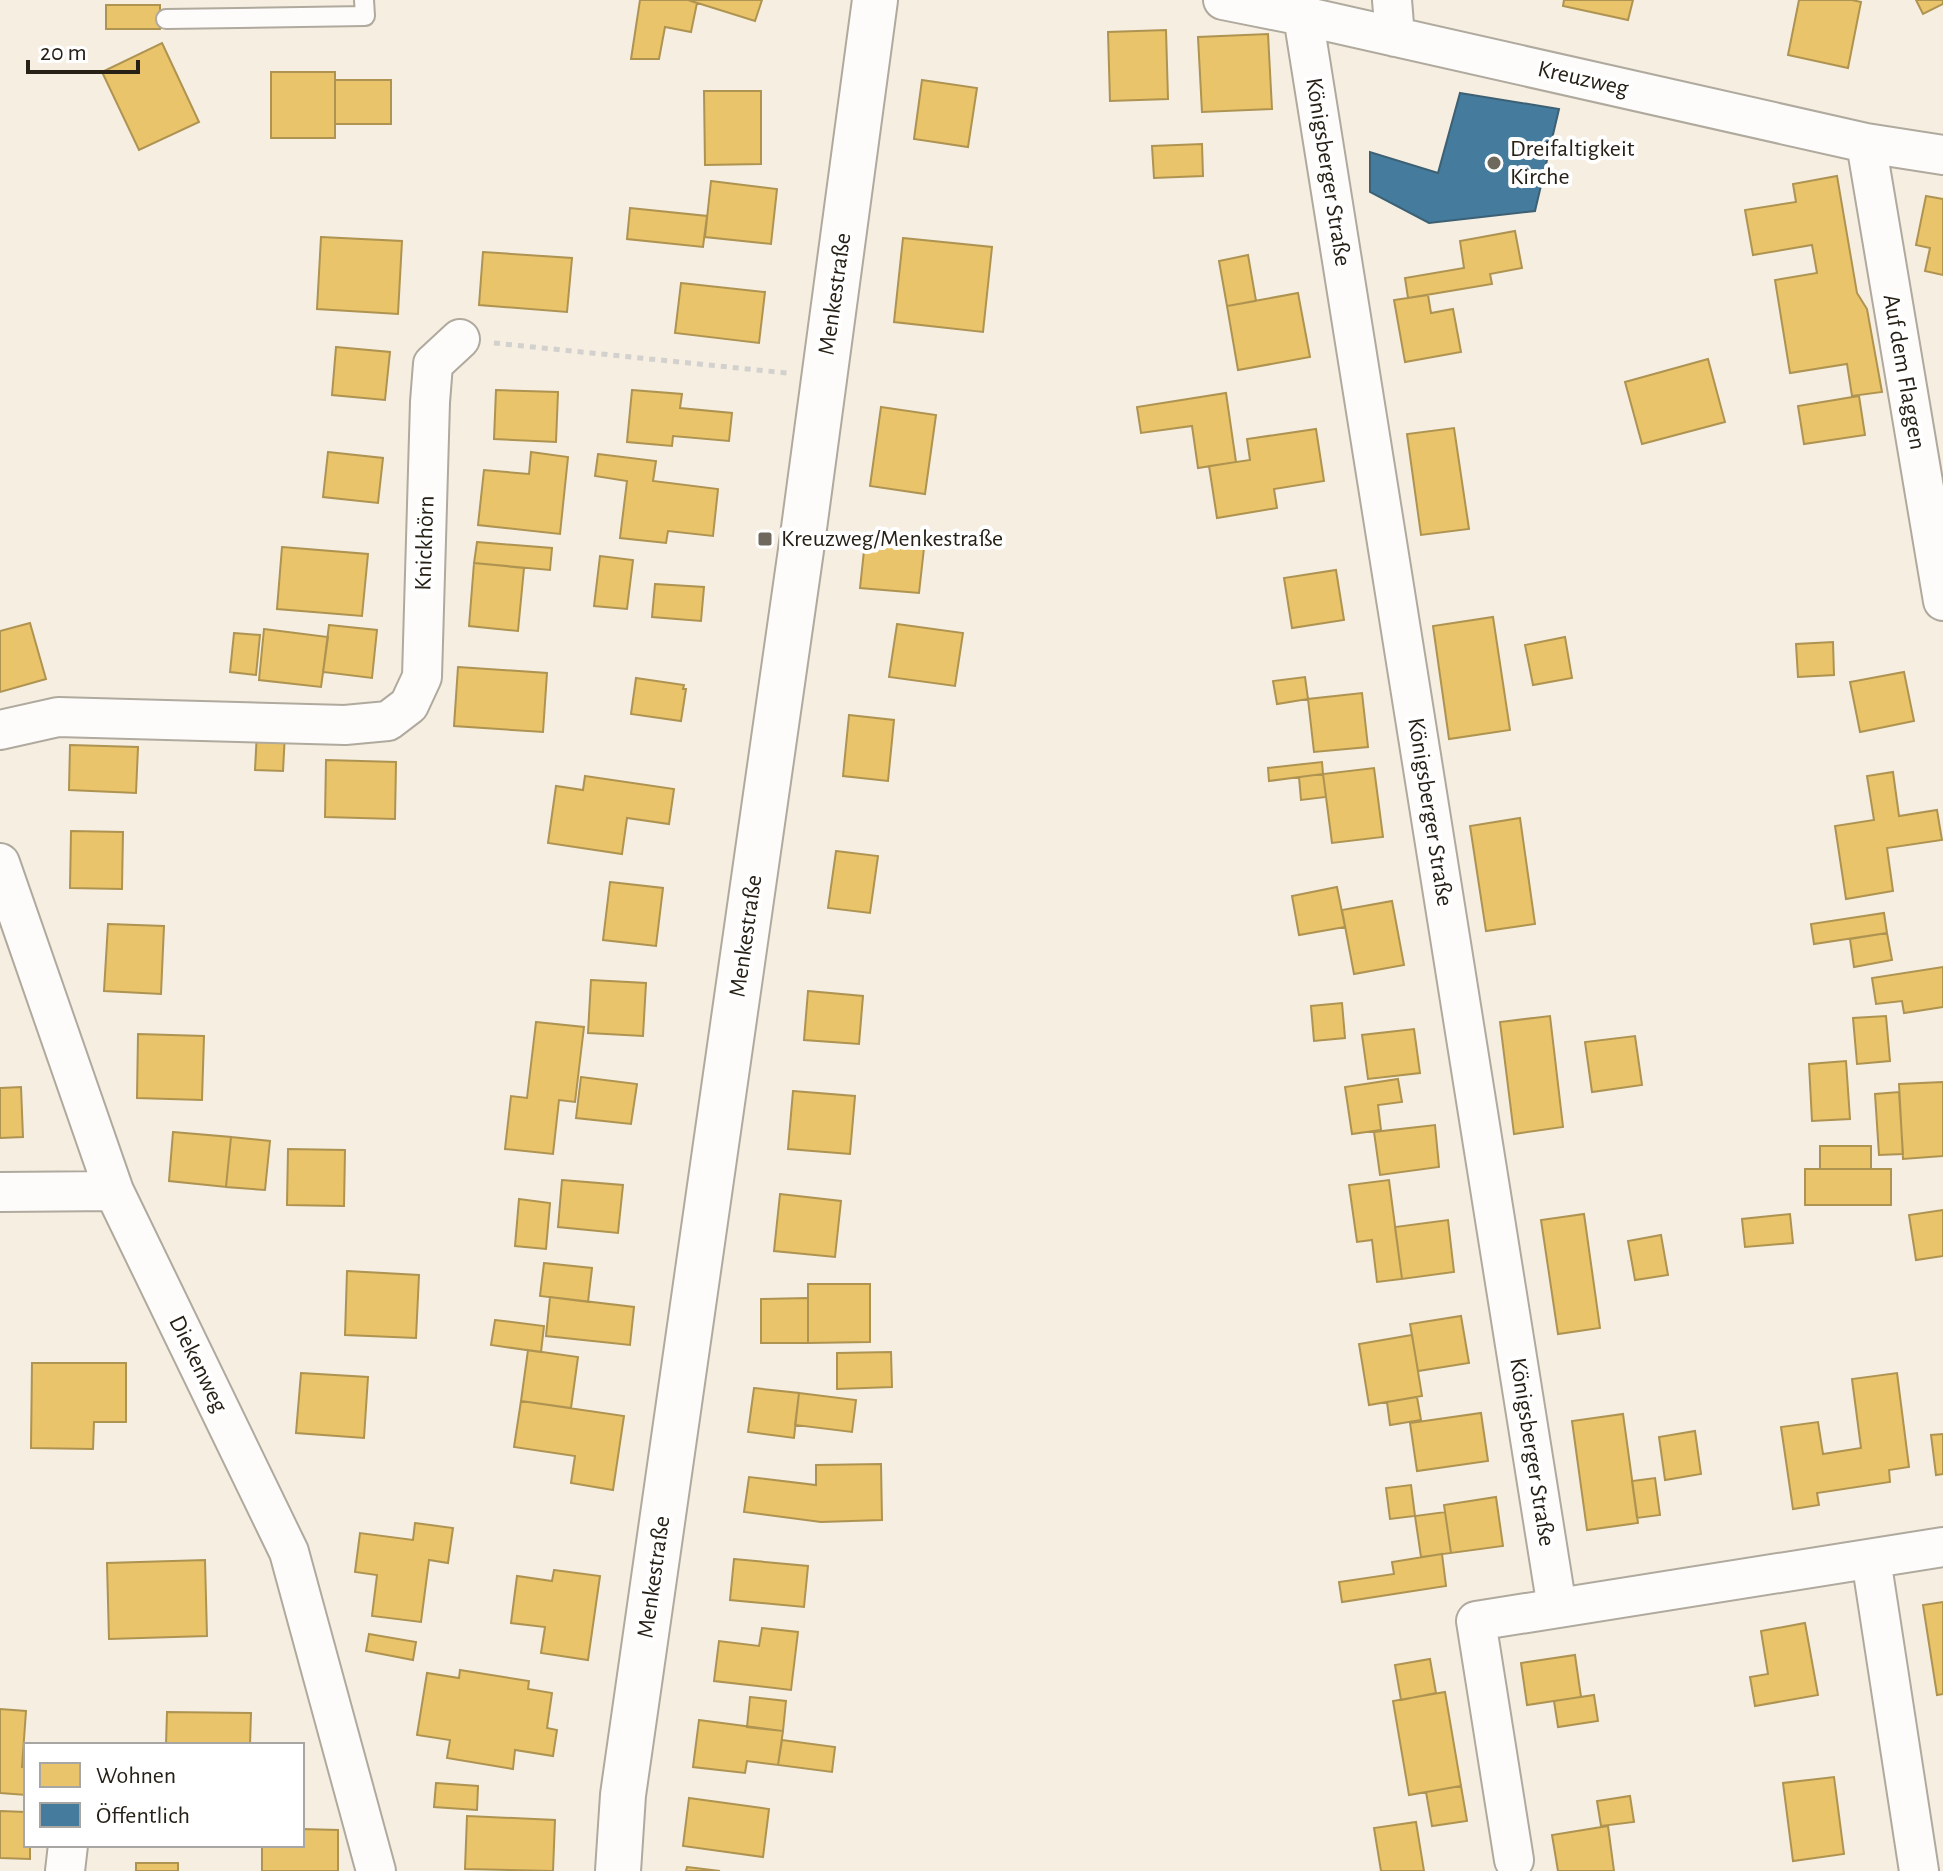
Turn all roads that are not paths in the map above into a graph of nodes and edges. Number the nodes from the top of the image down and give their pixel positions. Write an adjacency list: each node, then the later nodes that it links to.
1 (364, 0): 6 (lane)
2 (875, 0): 23 (street, Menkestraße)
3 (1223, 0): 4 (street, Kreuzweg)
4 (1303, 16): 5 (street, Kreuzweg); 18 (street, Königsberger Straße)
5 (1394, 18): 7 (street, Kreuzweg)
6 (166, 19)
7 (1866, 143): 8 (street, Kreuzweg); 10 (street, Auf dem Flaggen)
8 (1943, 155)
9 (460, 339): 11 (street, Knickhörn)
10 (1943, 601)
11 (0, 730)
12 (0, 863): 13 (street, Diekenweg)
13 (9, 914): 14 (street, Diekenweg)
14 (114, 1191): 15 (street); 22 (street, Diekenweg)
15 (0, 1192)
16 (1943, 1547): 17 (street)
17 (1871, 1559): 18 (street); 24 (street)
18 (1557, 1608): 20 (street)
19 (68, 1847): 21 (street)
20 (1514, 1860)
21 (65, 1871)
22 (376, 1871)
23 (618, 1871)
24 (1919, 1871)

